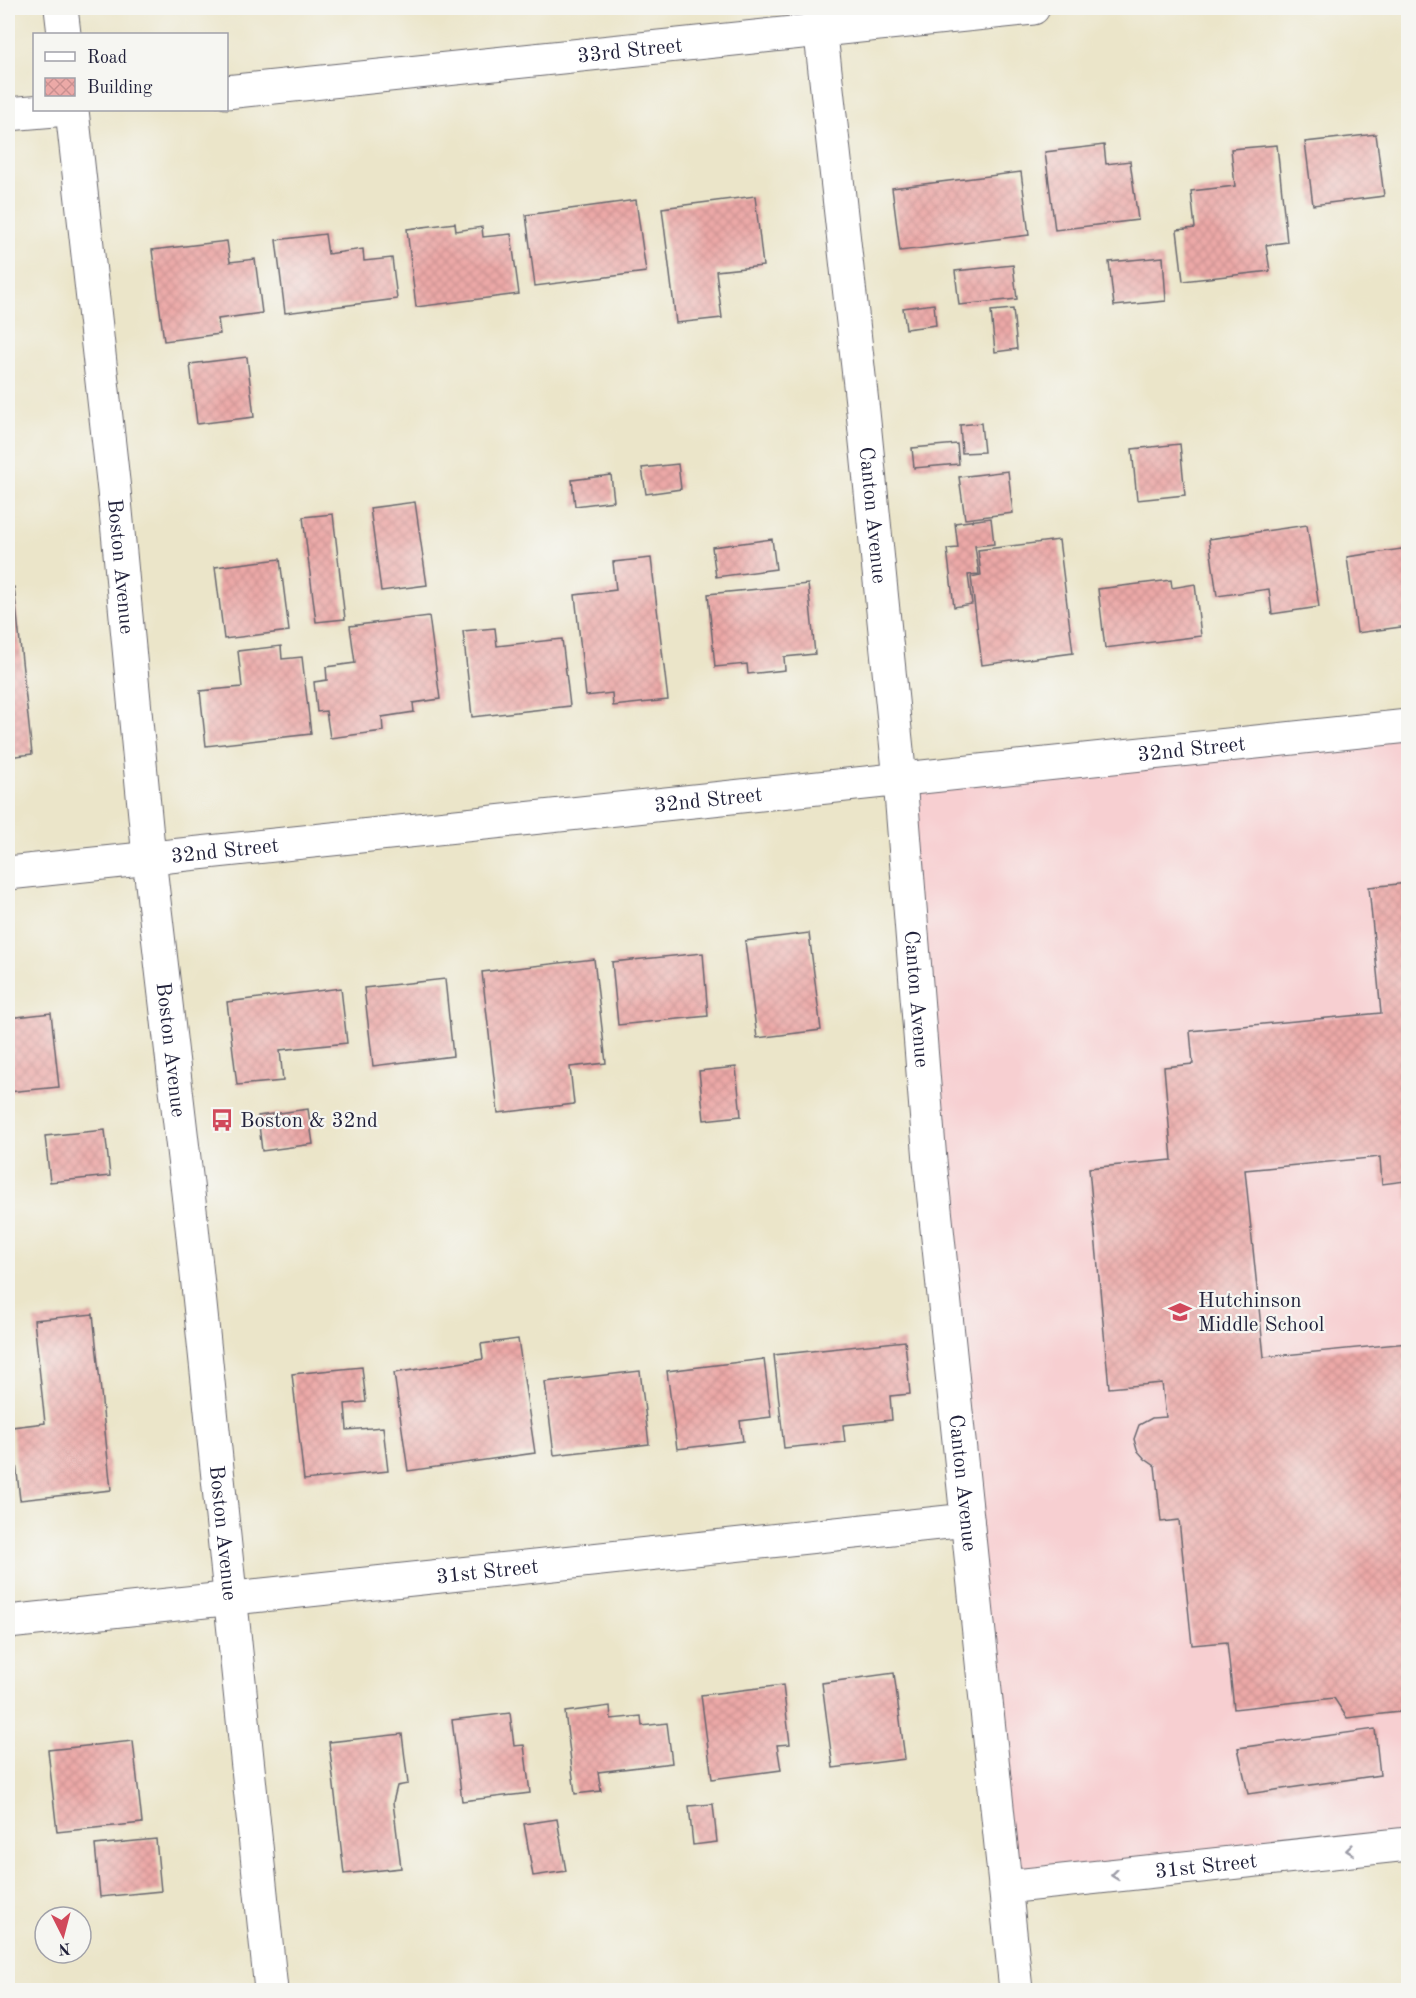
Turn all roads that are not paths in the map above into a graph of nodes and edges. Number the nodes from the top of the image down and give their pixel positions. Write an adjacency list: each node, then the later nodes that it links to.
1 (61, 8): 4 (street)
2 (1033, 8): 3 (street, 33rd Street)
3 (819, 19): 5 (street, 33rd Street); 10 (street, Canton Avenue)
4 (64, 33)
5 (228, 92)
6 (43, 111): 8 (street)
7 (72, 111): 11 (street, Boston Avenue)
8 (8, 114)
9 (1408, 726): 10 (street, 32nd Street)
10 (900, 780): 11 (street, 32nd Street); 13 (street, Canton Avenue)
11 (149, 858): 12 (street, 32nd Street); 14 (street, Boston Avenue)
12 (8, 873)
13 (968, 1520): 14 (street, 31st Street); 17 (street, Canton Avenue)
14 (231, 1598): 15 (street, 31st Street); 18 (street, Boston Avenue)
15 (8, 1622)
16 (1408, 1844): 17 (street, 31st Street, one-way to 17)
17 (1005, 1887): 19 (street, Canton Avenue)
18 (271, 1990)
19 (1016, 1990)

